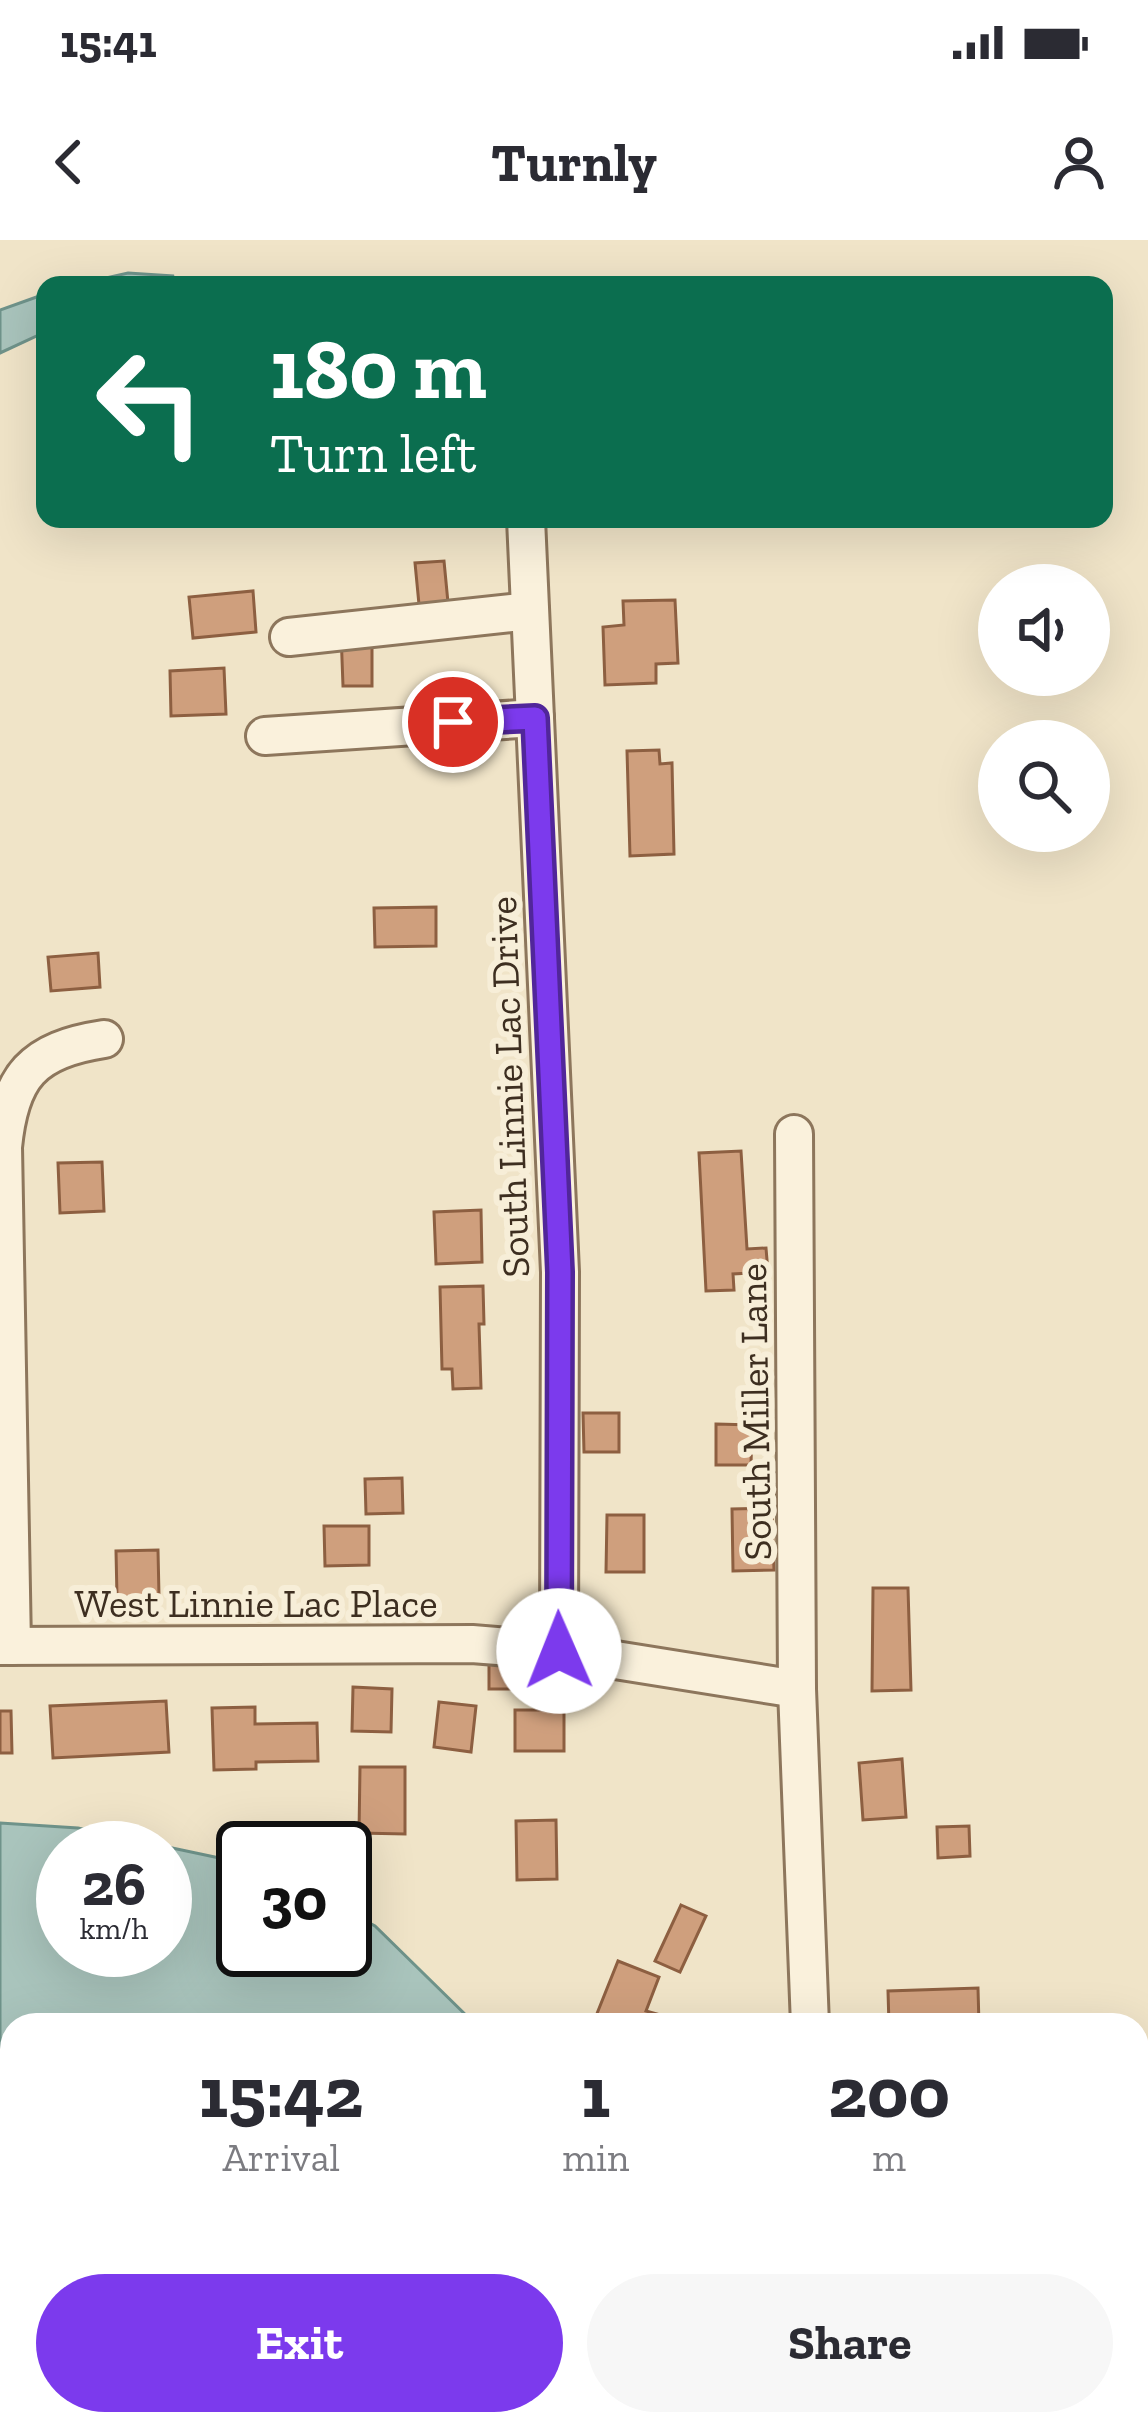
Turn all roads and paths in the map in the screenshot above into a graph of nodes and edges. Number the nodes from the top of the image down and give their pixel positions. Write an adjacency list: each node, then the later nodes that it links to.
1 (526, 528): 2 (street, South Linnie Lac Drive)
2 (530, 610): 3 (street); 4 (street, South Linnie Lac Drive)
3 (289, 637)
4 (535, 718): 5 (street); 9 (street, South Linnie Lac Drive)
5 (265, 736)
6 (104, 1039): 8 (street)
7 (794, 1134): 10 (street, South Miller Lane)
8 (6, 1646): 9 (street, West Linnie Lac Place)
9 (559, 1651): 10 (street, West Linnie Lac Place)
10 (797, 1689): 11 (street, South Miller Lane)
11 (810, 2013)

